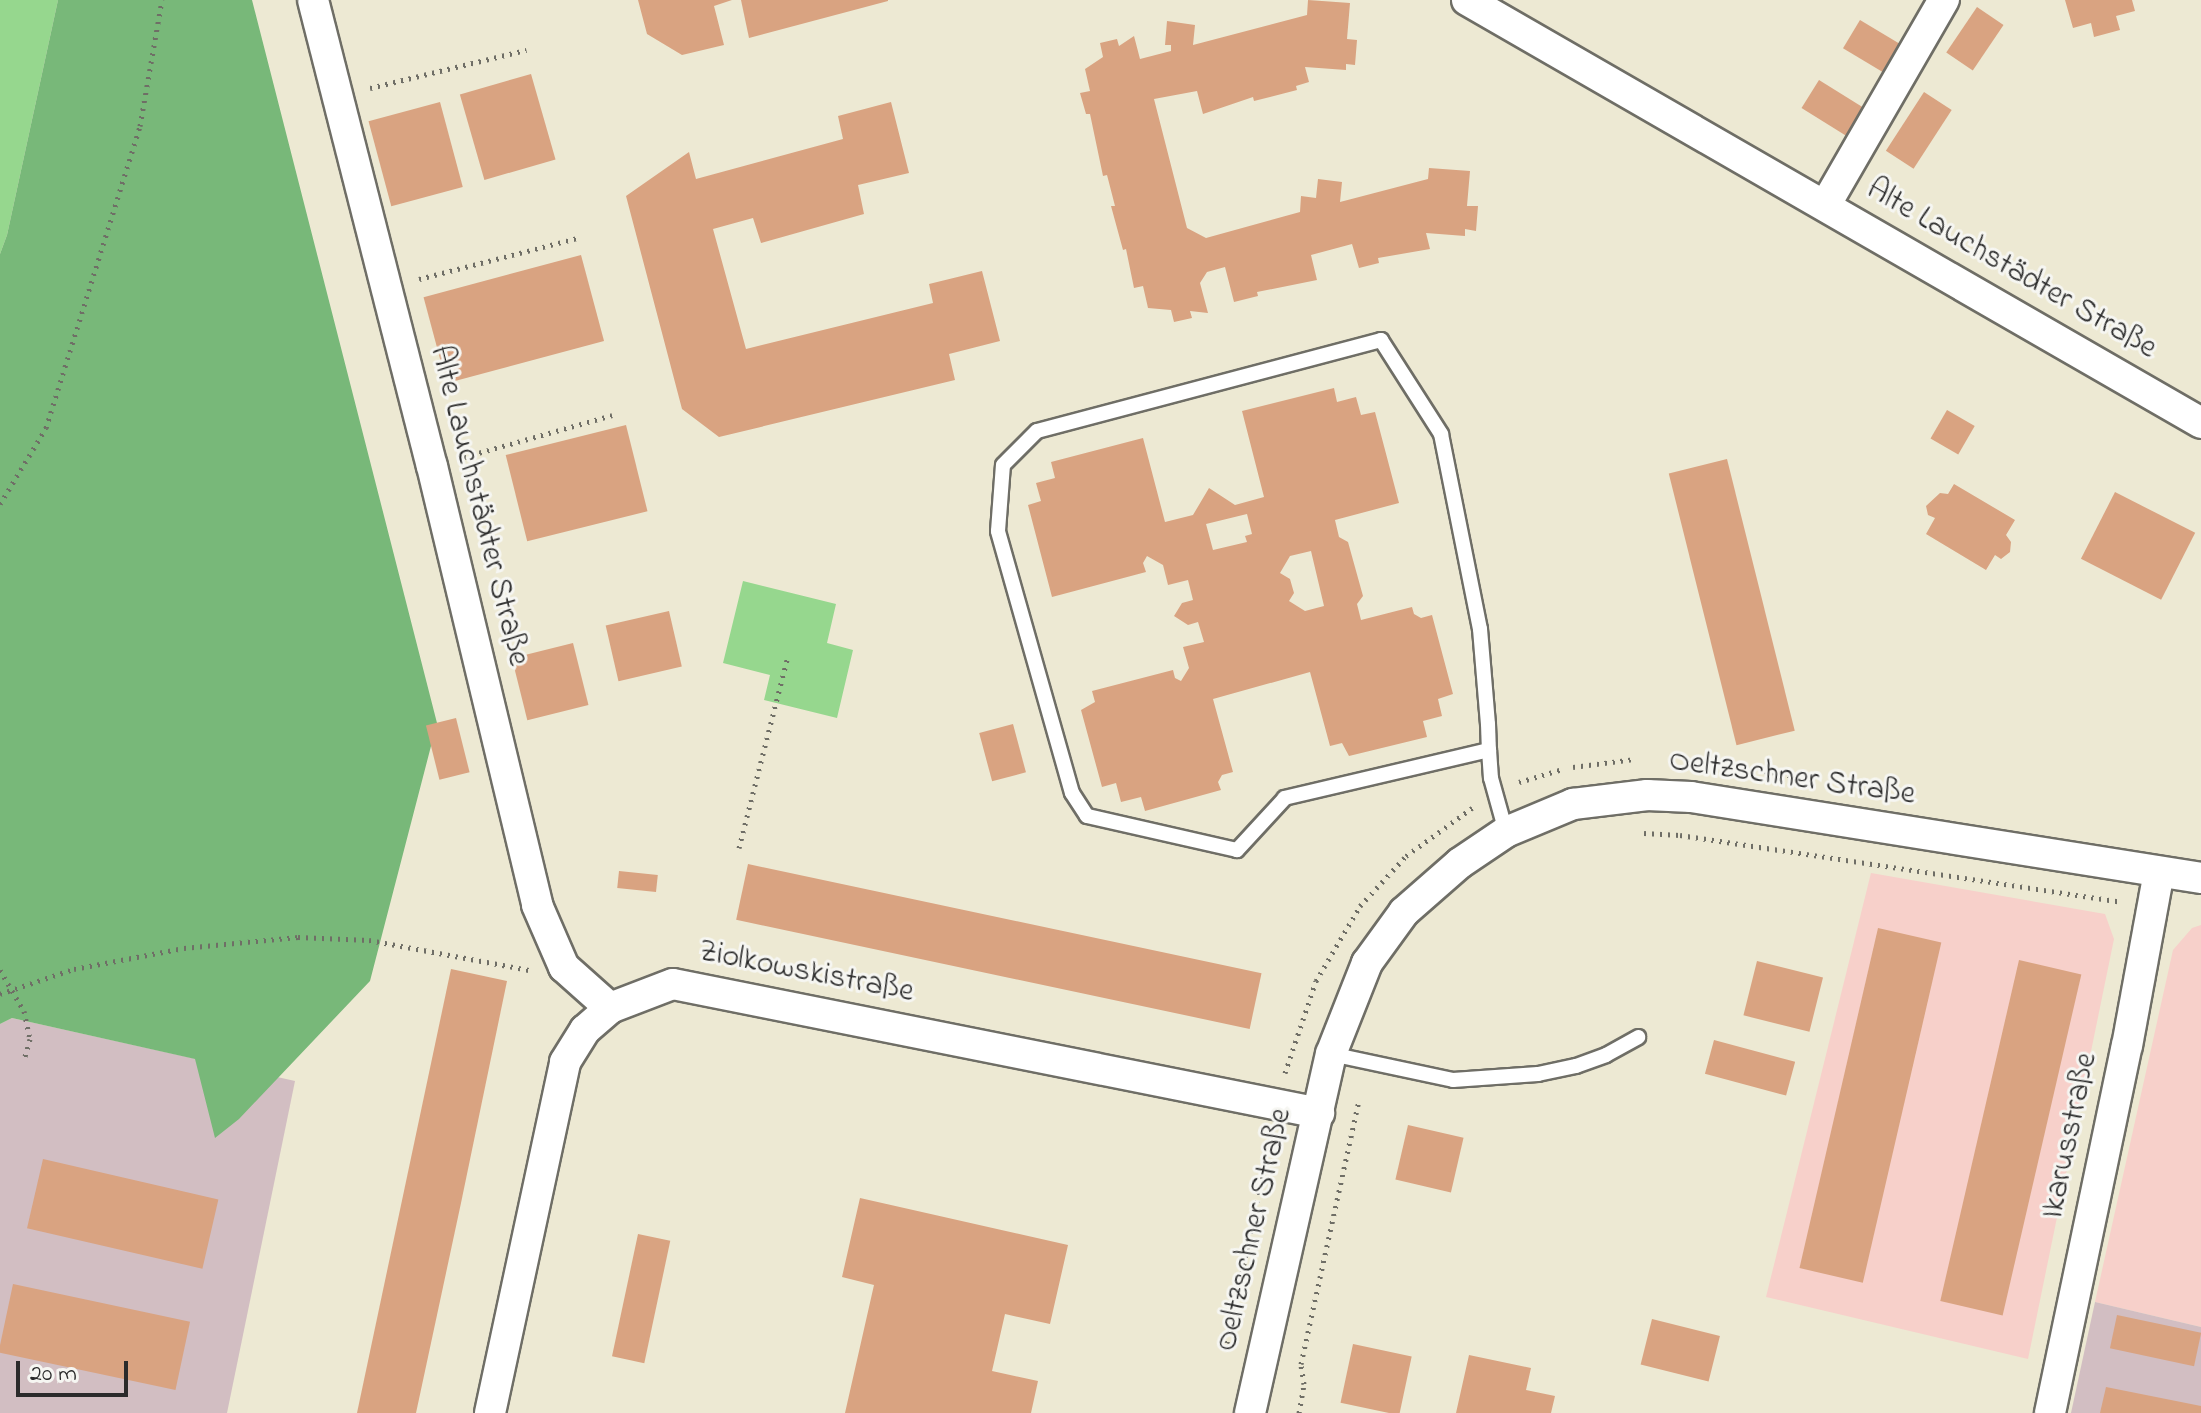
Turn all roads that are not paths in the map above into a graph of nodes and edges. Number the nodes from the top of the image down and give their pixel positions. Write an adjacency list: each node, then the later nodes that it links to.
1 (313, 0): 10 (street, Alte Lauchstädter Straße)
2 (1467, 0): 4 (street, Alte Lauchstädter Straße)
3 (1944, 0): 4 (street, Alte Lauchstädter Straße)
4 (1826, 204): 5 (street, Alte Lauchstädter Straße)
5 (2201, 423)
6 (1489, 750): 6 (lane); 7 (lane)
7 (1506, 832): 8 (street, Oeltzschner Straße); 12 (street, Oeltzschner Straße)
8 (2159, 872): 9 (street, Oeltzschner Straße); 16 (street, Ikarusstraße)
9 (2201, 878)
10 (610, 1008): 13 (street, Ziolkowskistraße); 15 (street, Ziolkowskistraße)
11 (1638, 1037): 12 (lane)
12 (1331, 1054): 13 (street, Oeltzschner Straße)
13 (1319, 1113): 14 (street, Oeltzschner Straße)
14 (1255, 1412)
15 (490, 1413)
16 (2050, 1413)

